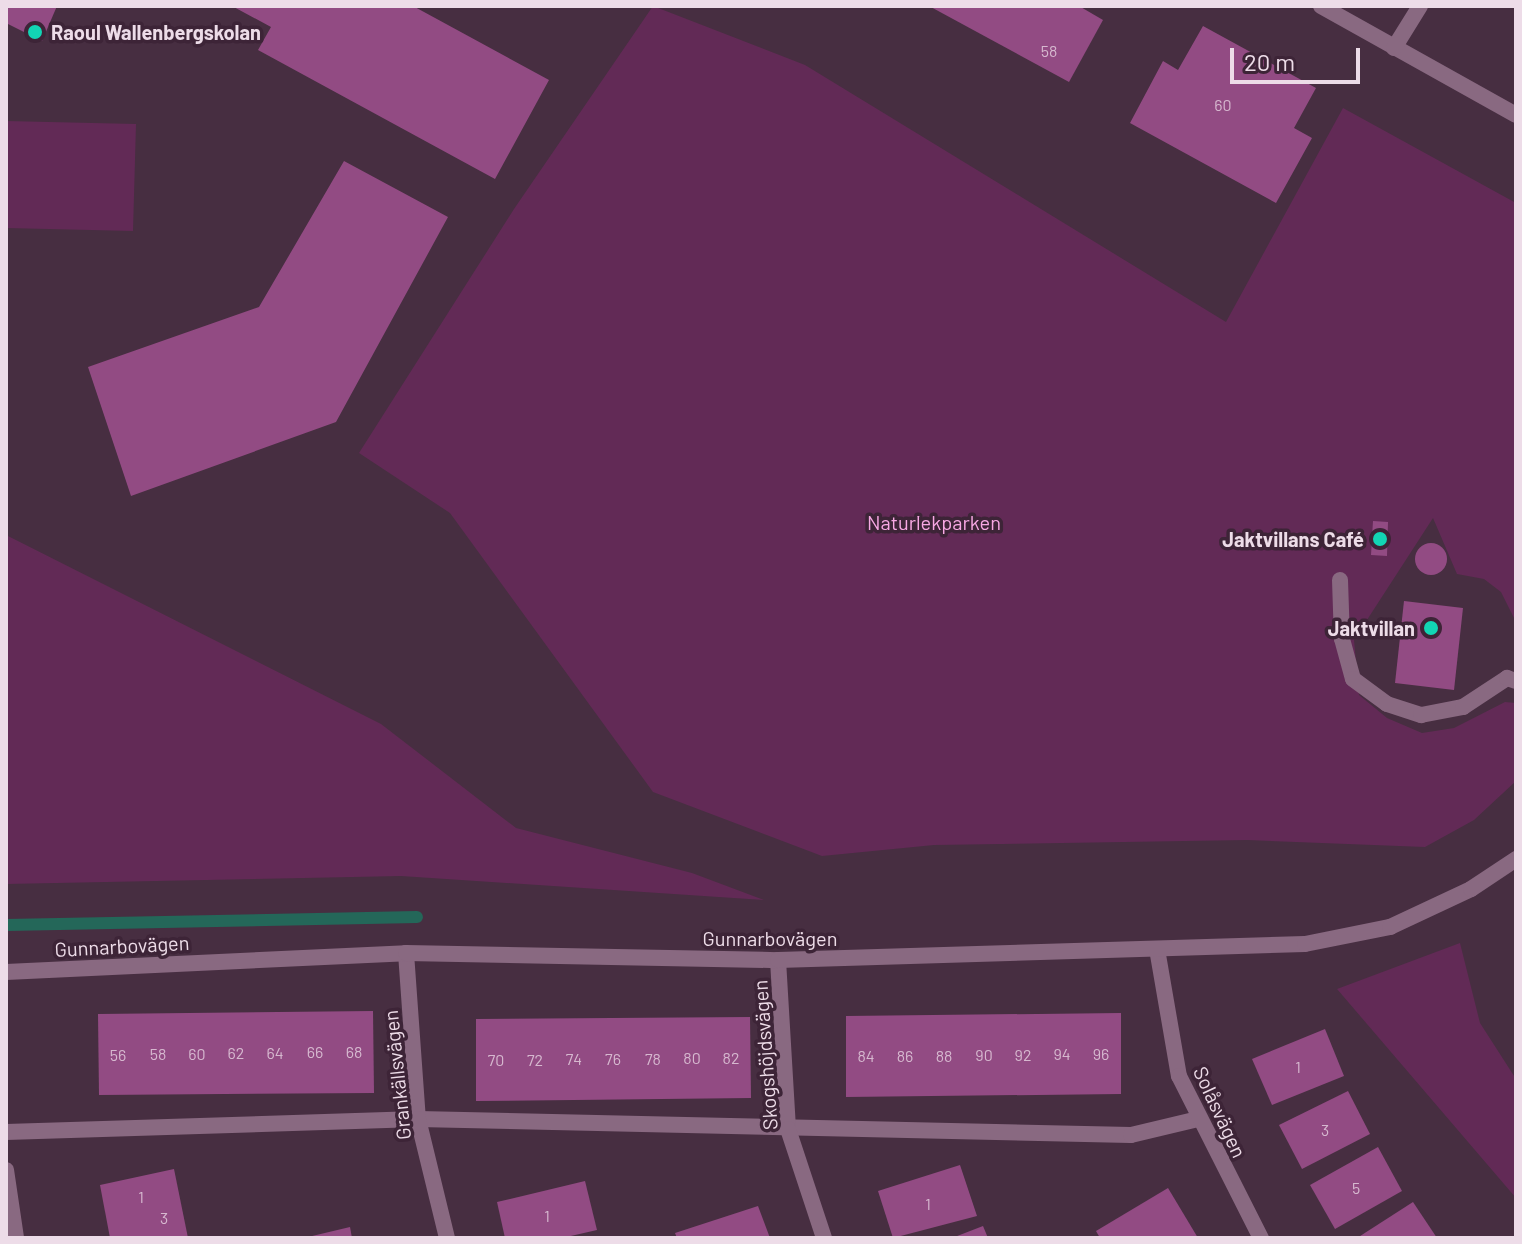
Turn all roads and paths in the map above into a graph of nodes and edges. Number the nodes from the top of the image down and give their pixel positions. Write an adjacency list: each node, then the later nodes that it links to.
1 (1321, 6): 3 (street)
2 (1420, 6): 3 (street)
3 (1394, 48): 4 (street)
4 (1516, 115)
5 (1340, 580): 6 (street)
6 (1516, 681)
7 (1516, 859): 8 (street, Gunnarbovägen)
8 (1157, 949): 10 (street, Gunnarbovägen); 14 (street, Solåsvägen)
9 (406, 953): 10 (street, Gunnarbovägen); 11 (street, Gunnarbovägen); 13 (street, Grankällsvägen)
10 (778, 960): 15 (street, Skogshöjdsvägen)
11 (6, 972): 12 (street)
12 (6, 981)
13 (418, 1119): 15 (street); 16 (street); 19 (street, Grankällsvägen)
14 (1198, 1119): 15 (street); 21 (street, Solåsvägen)
15 (788, 1129): 20 (street, Skogshöjdsvägen)
16 (6, 1132)
17 (6, 1170): 18 (street)
18 (16, 1238)
19 (447, 1238)
20 (824, 1238)
21 (1261, 1238)

